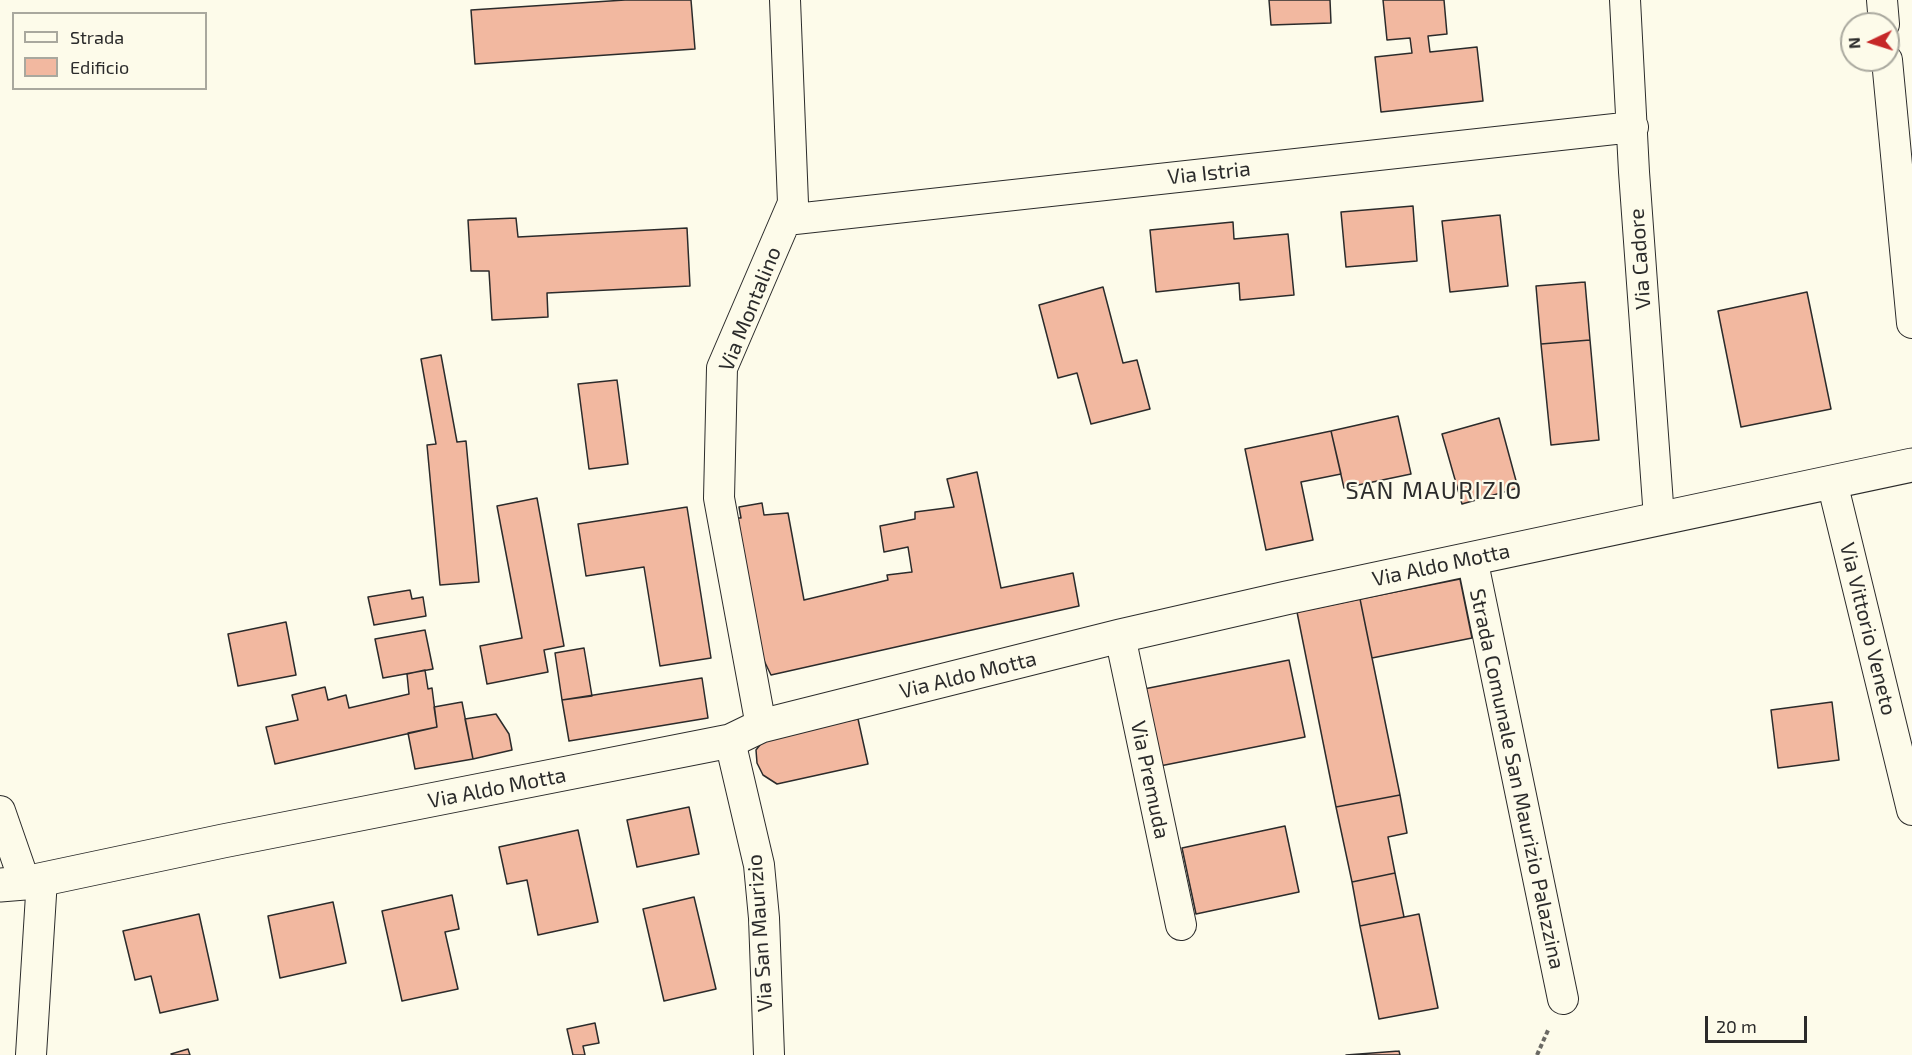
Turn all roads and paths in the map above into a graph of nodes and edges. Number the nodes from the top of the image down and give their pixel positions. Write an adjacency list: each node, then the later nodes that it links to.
1 (785, 0): 5 (street, Via Montalino)
2 (1625, 0): 4 (street, Via Cadore)
3 (1888, 72): 6 (street)
4 (1633, 127): 5 (street, Via Istria); 9 (street, Via Cadore)
5 (780, 233): 12 (street, Via Montalino)
6 (1912, 323)
7 (1912, 465): 8 (street, Via Aldo Motta)
8 (1832, 482): 9 (street, Via Aldo Motta); 14 (street, Via Vittorio Veneto)
9 (1659, 518): 10 (street, Via Aldo Motta)
10 (1472, 558): 11 (street, Via Aldo Motta); 18 (street, Strada Comunale San Maurizio Palazzina)
11 (1120, 636): 12 (street, Via Aldo Motta); 17 (street, Via Premuda)
12 (761, 726): 13 (street, Via Aldo Motta)
13 (730, 741): 16 (street, Via Aldo Motta); 20 (street, Via San Maurizio)
14 (1912, 810)
15 (0, 811): 16 (street)
16 (22, 882): 19 (street)
17 (1181, 925)
18 (1563, 999)
19 (31, 1055)
20 (769, 1055)

